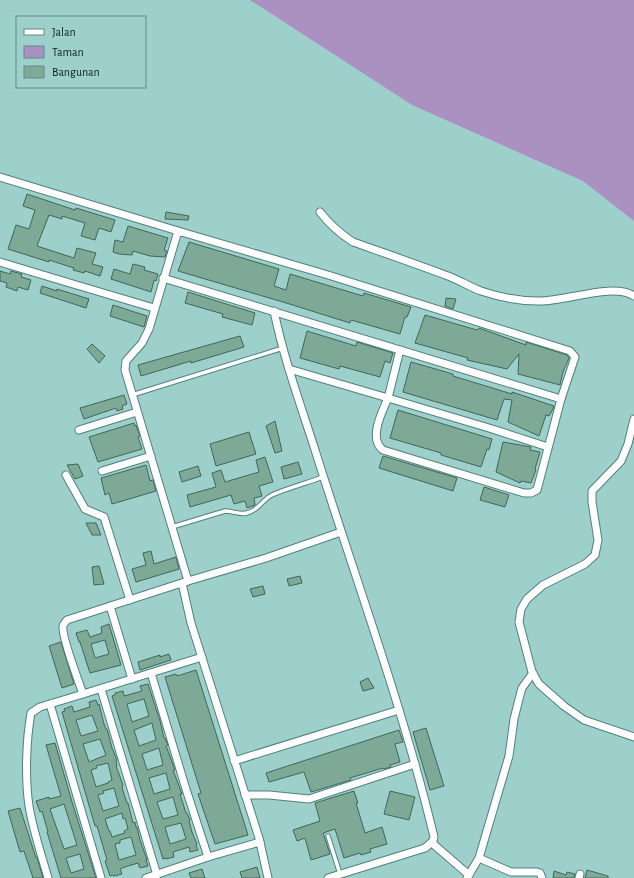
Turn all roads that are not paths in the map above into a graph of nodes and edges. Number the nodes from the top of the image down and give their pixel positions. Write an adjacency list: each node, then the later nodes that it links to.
1 (0, 176): 3 (street)
2 (320, 212): 6 (street)
3 (178, 231): 5 (street); 14 (street)
4 (0, 262): 7 (street)
5 (163, 278): 7 (street); 8 (street)
6 (634, 296)
7 (154, 308): 12 (street)
8 (274, 312): 9 (street); 10 (street)
9 (283, 348): 11 (street); 12 (lane)
10 (400, 350): 13 (street); 14 (street)
11 (289, 369): 13 (street); 24 (street)
12 (132, 395): 15 (street)
13 (388, 398): 18 (street); 18 (street)
14 (561, 399): 18 (street)
15 (137, 412): 17 (street); 21 (street)
16 (634, 419): 20 (street)
17 (79, 430)
18 (548, 447)
19 (634, 448): 20 (street)
20 (624, 453): 32 (street)
21 (151, 456): 22 (street); 25 (street)
22 (102, 471)
23 (66, 475): 28 (street)
24 (323, 478): 25 (lane); 26 (street)
25 (172, 527): 27 (street)
26 (341, 532): 27 (street); 37 (street)
27 (185, 582): 28 (street); 30 (street)
28 (130, 600): 29 (street)
29 (110, 606): 33 (street); 35 (street)
30 (202, 657): 31 (street); 39 (street)
31 (151, 673): 33 (street); 45 (street)
32 (533, 674): 38 (street); 46 (street)
33 (132, 679): 34 (street)
34 (101, 689): 35 (street); 48 (street)
35 (83, 694): 36 (street)
36 (50, 704): 50 (street); 51 (street)
37 (399, 710): 39 (street); 40 (street)
38 (634, 737)
39 (234, 761): 41 (street)
40 (415, 764): 41 (street); 44 (street)
41 (245, 795): 43 (street)
42 (328, 836): 47 (lane)
43 (260, 842): 45 (street); 53 (street)
44 (432, 844): 47 (street); 49 (street)
45 (208, 857): 48 (street)
46 (479, 858): 49 (street); 55 (street)
47 (340, 874): 54 (street)
48 (157, 875): 52 (street)
49 (468, 876)
50 (48, 878)
51 (101, 878)
52 (146, 878)
53 (268, 878)
54 (328, 878)
55 (542, 878)

